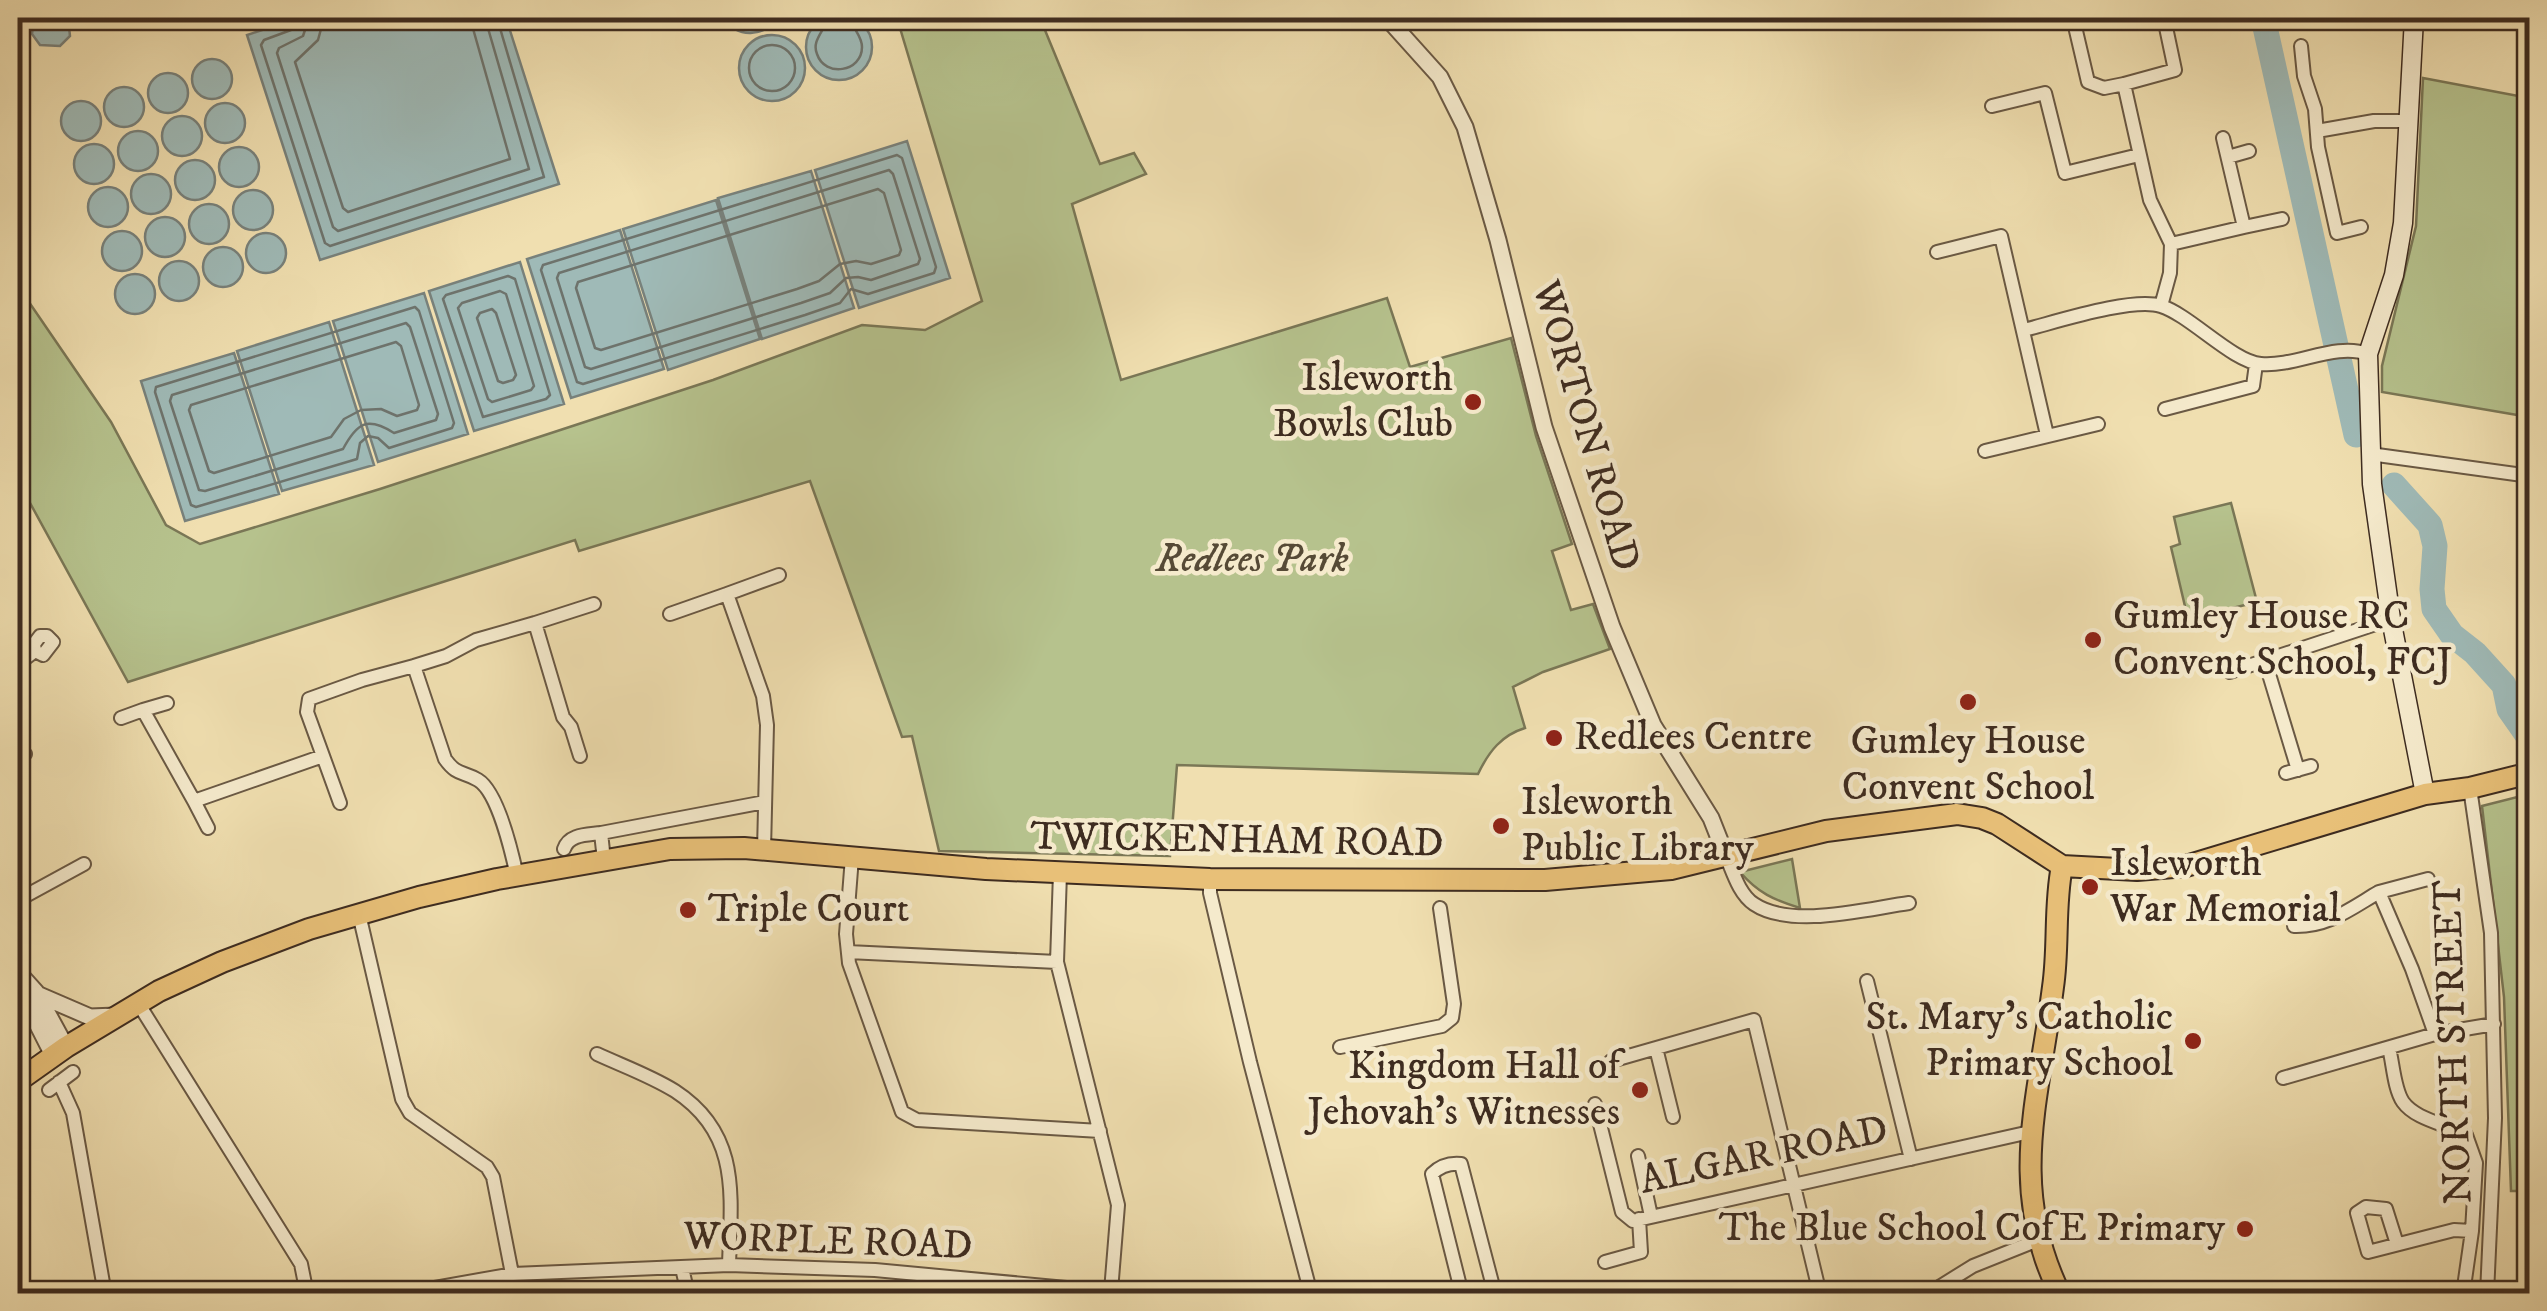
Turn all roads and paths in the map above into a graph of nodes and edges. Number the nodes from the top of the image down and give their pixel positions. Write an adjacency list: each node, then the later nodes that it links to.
1 (1387, 18): 62 (street, WORTON ROAD)
2 (2072, 18): 9 (street)
3 (2164, 18): 7 (street)
4 (2414, 18): 12 (main road)
5 (2302, 46): 13 (street)
6 (2191, 66): 7 (street)
7 (2175, 70): 9 (street)
8 (2041, 75): 10 (street)
9 (2124, 84): 16 (street)
10 (2045, 93): 11 (street); 16 (street)
11 (1992, 106)
12 (2410, 120): 13 (street); 27 (main road)
13 (2318, 131): 21 (street)
14 (2223, 138): 17 (street)
15 (2249, 151): 17 (street)
16 (2139, 155): 23 (street)
17 (2228, 157): 20 (street)
18 (1997, 218): 22 (street)
19 (2282, 219): 20 (street)
20 (2244, 227): 23 (street)
21 (2361, 227)
22 (2001, 236): 24 (street); 26 (street)
23 (2171, 244): 25 (street)
24 (1937, 252)
25 (2161, 306): 26 (street); 28 (street)
26 (2024, 330): 31 (street)
27 (2360, 352): 28 (street); 33 (main road)
28 (2256, 364): 29 (street)
29 (2165, 409)
30 (2098, 424): 31 (street)
31 (2047, 435): 32 (street)
32 (1984, 450)
33 (2370, 454): 34 (street); 39 (main road)
34 (2530, 476)
35 (779, 575): 36 (street)
36 (727, 594): 38 (street); 56 (street)
37 (594, 604): 40 (street)
38 (670, 614)
39 (2391, 619): 42 (street); 54 (main road)
40 (535, 623): 44 (street); 50 (street)
41 (35, 651): 43 (street)
42 (2264, 661): 45 (street); 51 (street)
43 (18, 664)
44 (414, 666): 49 (street); 68 (street)
45 (2230, 672)
46 (167, 703): 47 (street)
47 (144, 710): 48 (street); 55 (street)
48 (120, 718)
49 (322, 756): 55 (street); 57 (street)
50 (580, 756)
51 (2298, 770)
52 (2527, 773): 53 (main road, TWICKENHAM ROAD)
53 (2470, 788): 54 (main road, TWICKENHAM ROAD); 84 (street, NORTH STREET)
54 (2425, 794): 66 (main road, TWICKENHAM ROAD)
55 (194, 800): 58 (street)
56 (766, 802): 59 (street); 61 (street)
57 (340, 803)
58 (208, 828)
59 (600, 832): 60 (street); 64 (street)
60 (564, 848)
61 (764, 850): 63 (main road, TWICKENHAM ROAD); 64 (main road, TWICKENHAM ROAD)
62 (1726, 856): 66 (main road, TWICKENHAM ROAD); 69 (main road, TWICKENHAM ROAD); 73 (street)
63 (852, 858): 67 (main road, TWICKENHAM ROAD); 77 (street)
64 (604, 860): 68 (main road, TWICKENHAM ROAD)
65 (84, 864): 72 (street)
66 (2062, 866): 98 (main road)
67 (1060, 873): 69 (main road, TWICKENHAM ROAD); 78 (street)
68 (517, 876): 75 (main road, TWICKENHAM ROAD)
69 (1210, 879): 119 (street)
70 (2428, 879): 71 (street)
71 (2379, 892): 76 (street); 85 (street)
72 (18, 900)
73 (1909, 903)
74 (1440, 908): 86 (street)
75 (359, 914): 82 (main road, TWICKENHAM ROAD); 109 (street)
76 (2294, 926)
77 (848, 952): 78 (street); 97 (street)
78 (1057, 962): 97 (street)
79 (18, 975): 81 (street); 89 (street)
80 (1867, 981): 100 (street)
81 (36, 992): 83 (street); 89 (street)
82 (138, 1002): 83 (main road, TWICKENHAM ROAD); 113 (street)
83 (116, 1016): 89 (main road, TWICKENHAM ROAD)
84 (2494, 1024): 85 (street); 126 (street, NORTH STREET)
85 (2435, 1034): 88 (street)
86 (1340, 1047)
87 (1656, 1048): 91 (street); 96 (street); 101 (street)
88 (2389, 1048): 93 (street); 103 (street)
89 (60, 1051): 94 (main road, TWICKENHAM ROAD)
90 (597, 1054): 107 (street)
91 (1612, 1061)
92 (73, 1072): 112 (street)
93 (2283, 1078)
94 (18, 1081)
95 (1595, 1104): 102 (street, ALGAR ROAD)
96 (1672, 1117)
97 (1100, 1131): 111 (street)
98 (2030, 1132): 100 (street, ALGAR ROAD); 104 (main road)
99 (1638, 1156): 102 (street)
100 (1911, 1158): 101 (street, ALGAR ROAD)
101 (1794, 1183): 102 (street, ALGAR ROAD); 122 (street)
102 (1645, 1218): 106 (street)
103 (2472, 1231): 105 (street); 125 (street)
104 (2038, 1240): 123 (street); 124 (main road)
105 (2397, 1244)
106 (1605, 1262)
107 (729, 1266): 108 (street, WORPLE ROAD); 110 (street, WORPLE ROAD)
108 (682, 1268): 109 (street, WORPLE ROAD); 116 (street)
109 (512, 1274): 114 (street, WORPLE ROAD); 115 (street)
110 (945, 1277): 111 (street, WORPLE ROAD); 117 (street)
111 (1102, 1292): 118 (street, WORPLE ROAD)
112 (104, 1294)
113 (307, 1294)
114 (402, 1294)
115 (516, 1294)
116 (688, 1294)
117 (943, 1294)
118 (1130, 1294)
119 (1310, 1294)
120 (1462, 1294): 121 (street)
121 (1495, 1294)
122 (1820, 1294)
123 (1928, 1294)
124 (2060, 1294)
125 (2462, 1294)
126 (2488, 1294)

